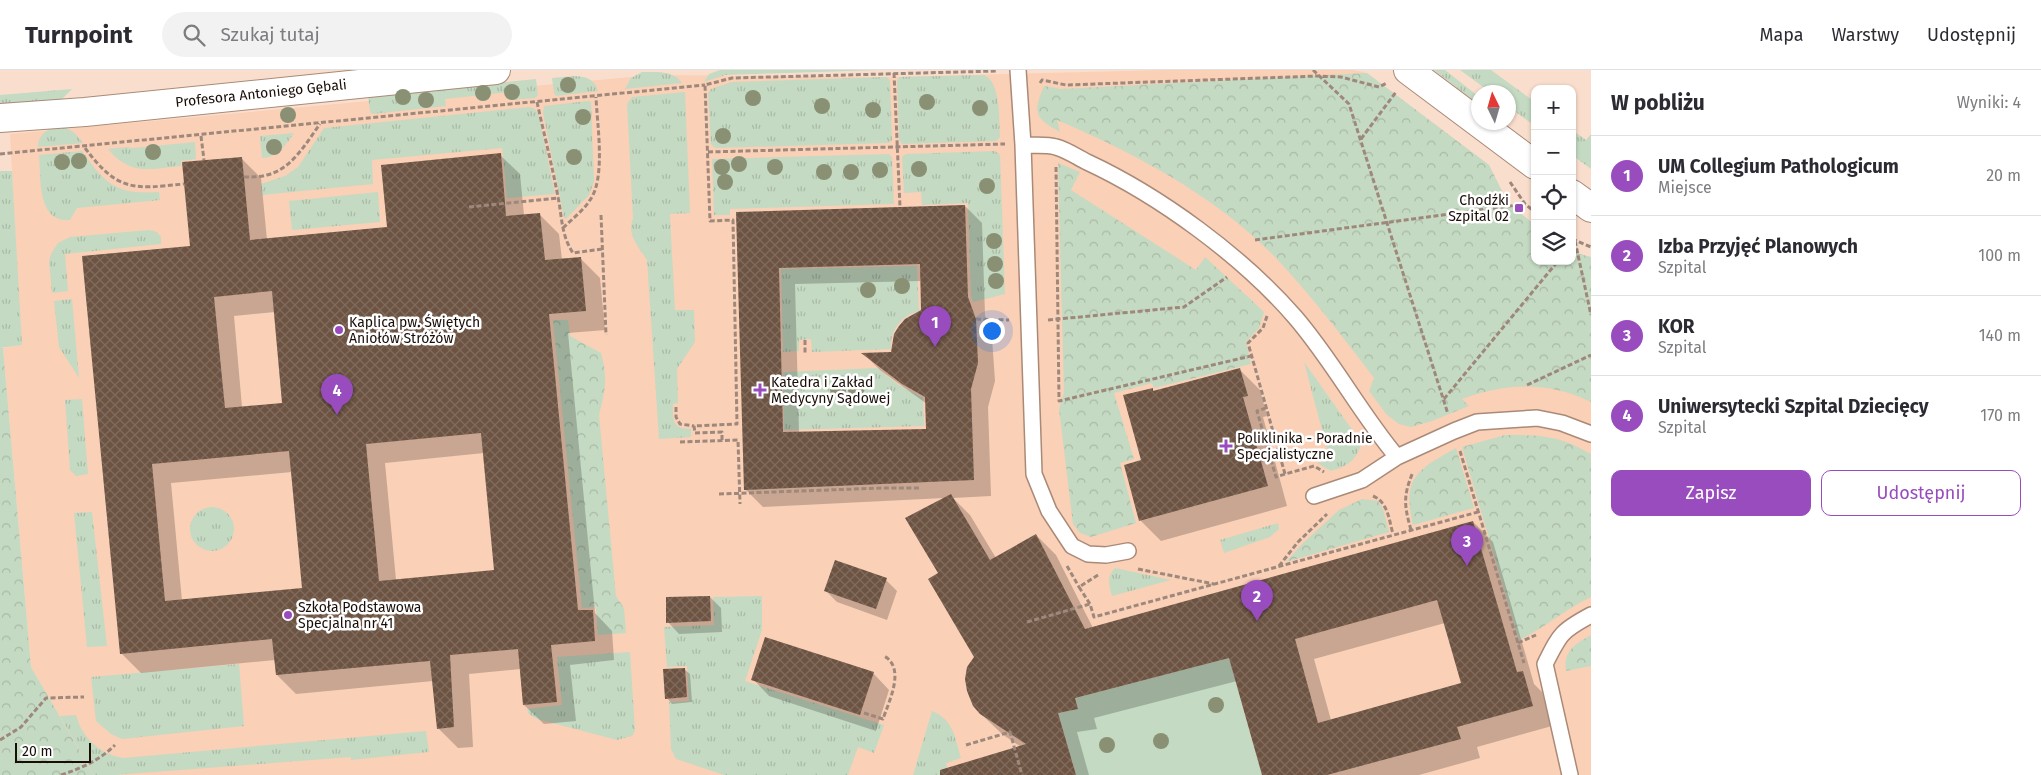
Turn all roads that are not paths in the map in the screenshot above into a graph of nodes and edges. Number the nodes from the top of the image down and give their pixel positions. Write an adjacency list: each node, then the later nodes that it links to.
1 (496, 70): 4 (street, Profesora Antoniego Gębali)
2 (1018, 70): 5 (lane)
3 (1400, 79): 6 (street)
4 (13, 118)
5 (1022, 145): 10 (lane); 12 (lane)
6 (1531, 163)
7 (1576, 197): 8 (street)
8 (1591, 208)
9 (1591, 434): 10 (lane)
10 (1397, 457): 11 (lane)
11 (1314, 496)
12 (1128, 551)
13 (1591, 615): 14 (lane)
14 (1570, 775)

